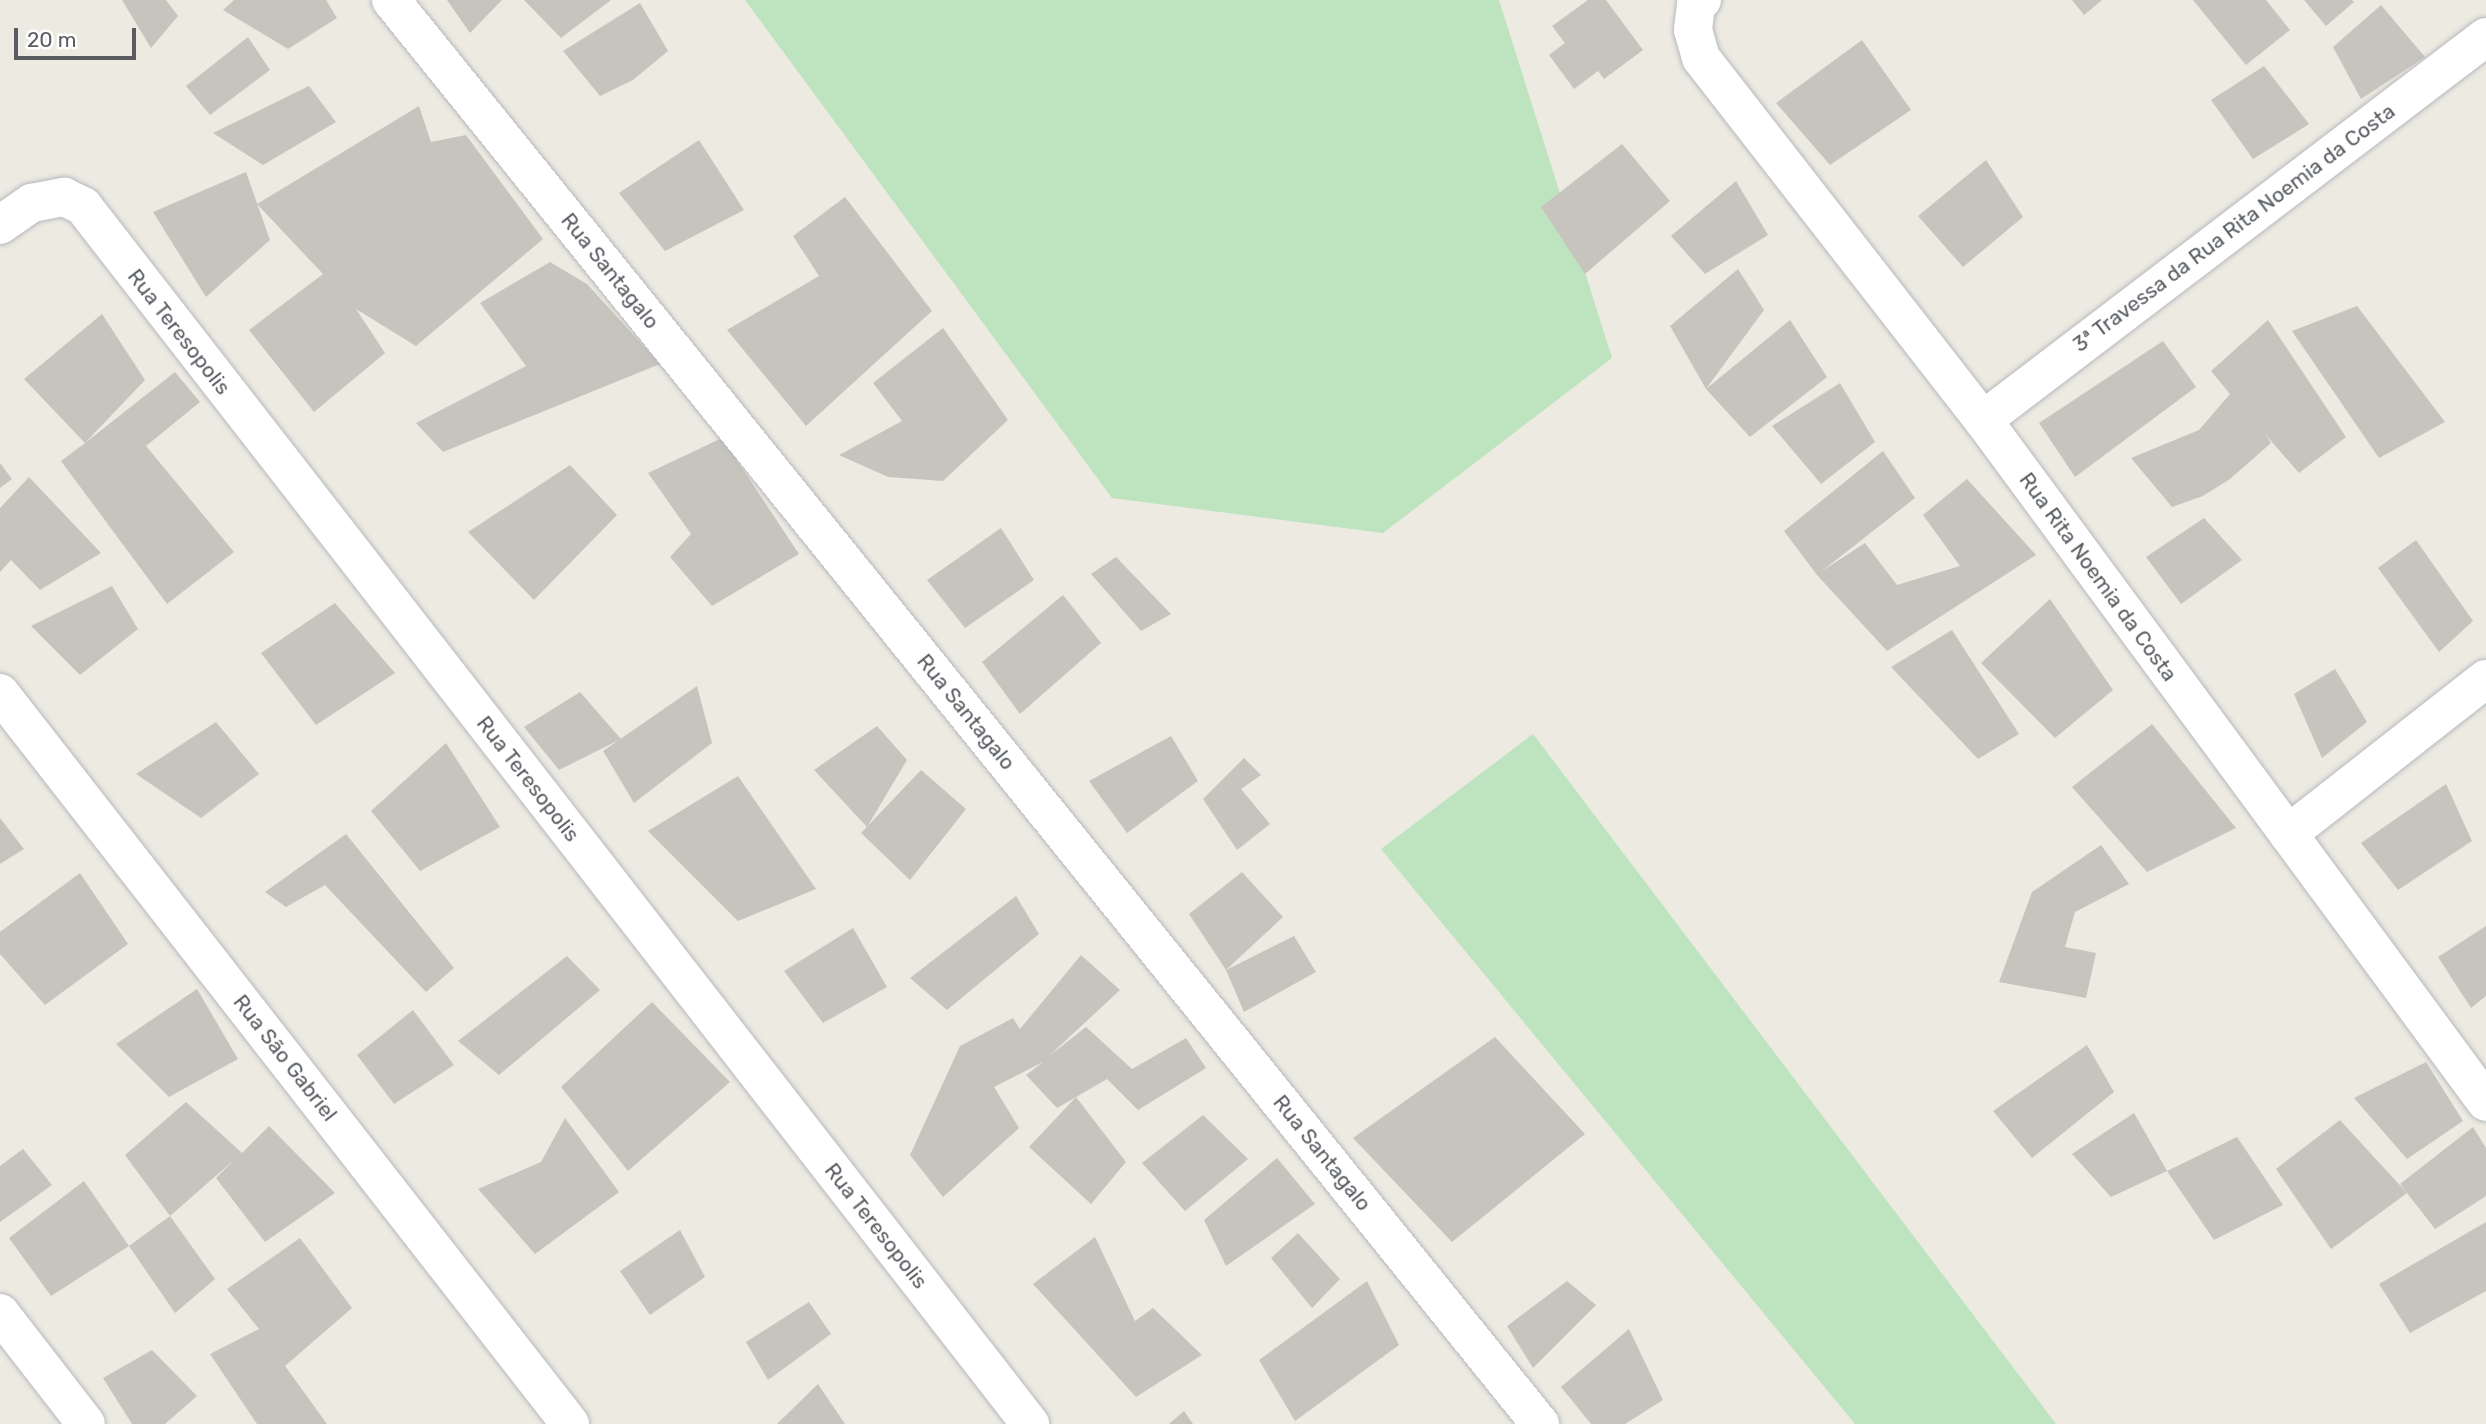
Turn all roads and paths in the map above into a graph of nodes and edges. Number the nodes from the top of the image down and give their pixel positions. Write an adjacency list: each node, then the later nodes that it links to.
1 (391, 0): 14 (street, Rua Santagalo)
2 (1702, 0): 5 (street, Rua Rita Noemia da Costa)
3 (2486, 37): 5 (street, 3ª Travessa da Rua Rita Noemia da Costa)
4 (0, 225): 13 (street, Rua Teresopolis)
5 (1983, 420): 8 (street, Rua Rita Noemia da Costa)
6 (2486, 679): 8 (street)
7 (0, 692): 12 (street, Rua São Gabriel)
8 (2288, 834): 9 (street, Rua Rita Noemia da Costa)
9 (2486, 1102)
10 (0, 1313): 11 (street)
11 (86, 1424)
12 (570, 1424)
13 (1030, 1424)
14 (1541, 1424)

